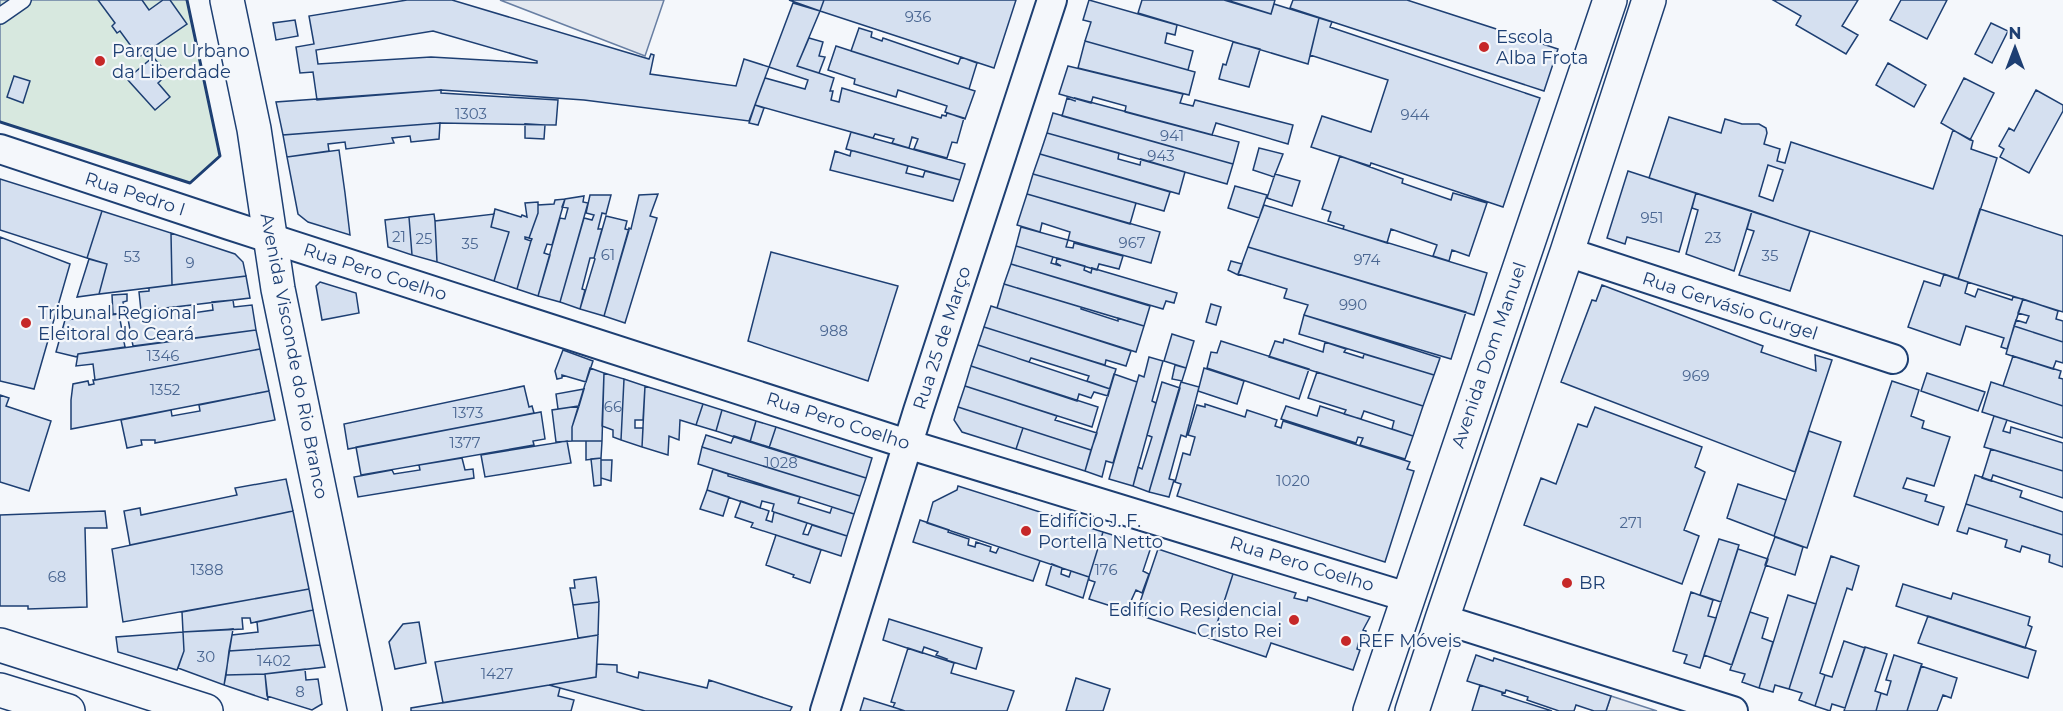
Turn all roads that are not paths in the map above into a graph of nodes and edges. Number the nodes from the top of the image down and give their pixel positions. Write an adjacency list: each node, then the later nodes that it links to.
1 (23, 0): 6 (lane)
2 (227, 0): 8 (main road, Avenida Visconde do Rio Branco)
3 (1052, 0): 11 (street, Rua 25 de Março)
4 (1610, 0): 12 (main road, Avenida Dom Manuel)
5 (1649, 0): 9 (main road)
6 (0, 16)
7 (0, 149): 8 (street, Rua Pedro I)
8 (270, 239): 11 (street, Rua Pero Coelho); 18 (main road, Avenida Visconde do Rio Branco)
9 (1567, 252): 10 (street, Rua Gervásio Gurgel); 13 (main road)
10 (1893, 359)
11 (907, 444): 12 (street, Rua Pero Coelho); 19 (street, Rua 25 de Março)
12 (1407, 597): 20 (main road, Avenida Dom Manuel)
13 (1442, 619): 21 (main road); 22 (street)
14 (0, 645): 17 (main road)
15 (0, 690): 16 (main road)
16 (68, 711)
17 (206, 711)
18 (365, 711)
19 (825, 711)
20 (1370, 711)
21 (1412, 711)
22 (1733, 711)

